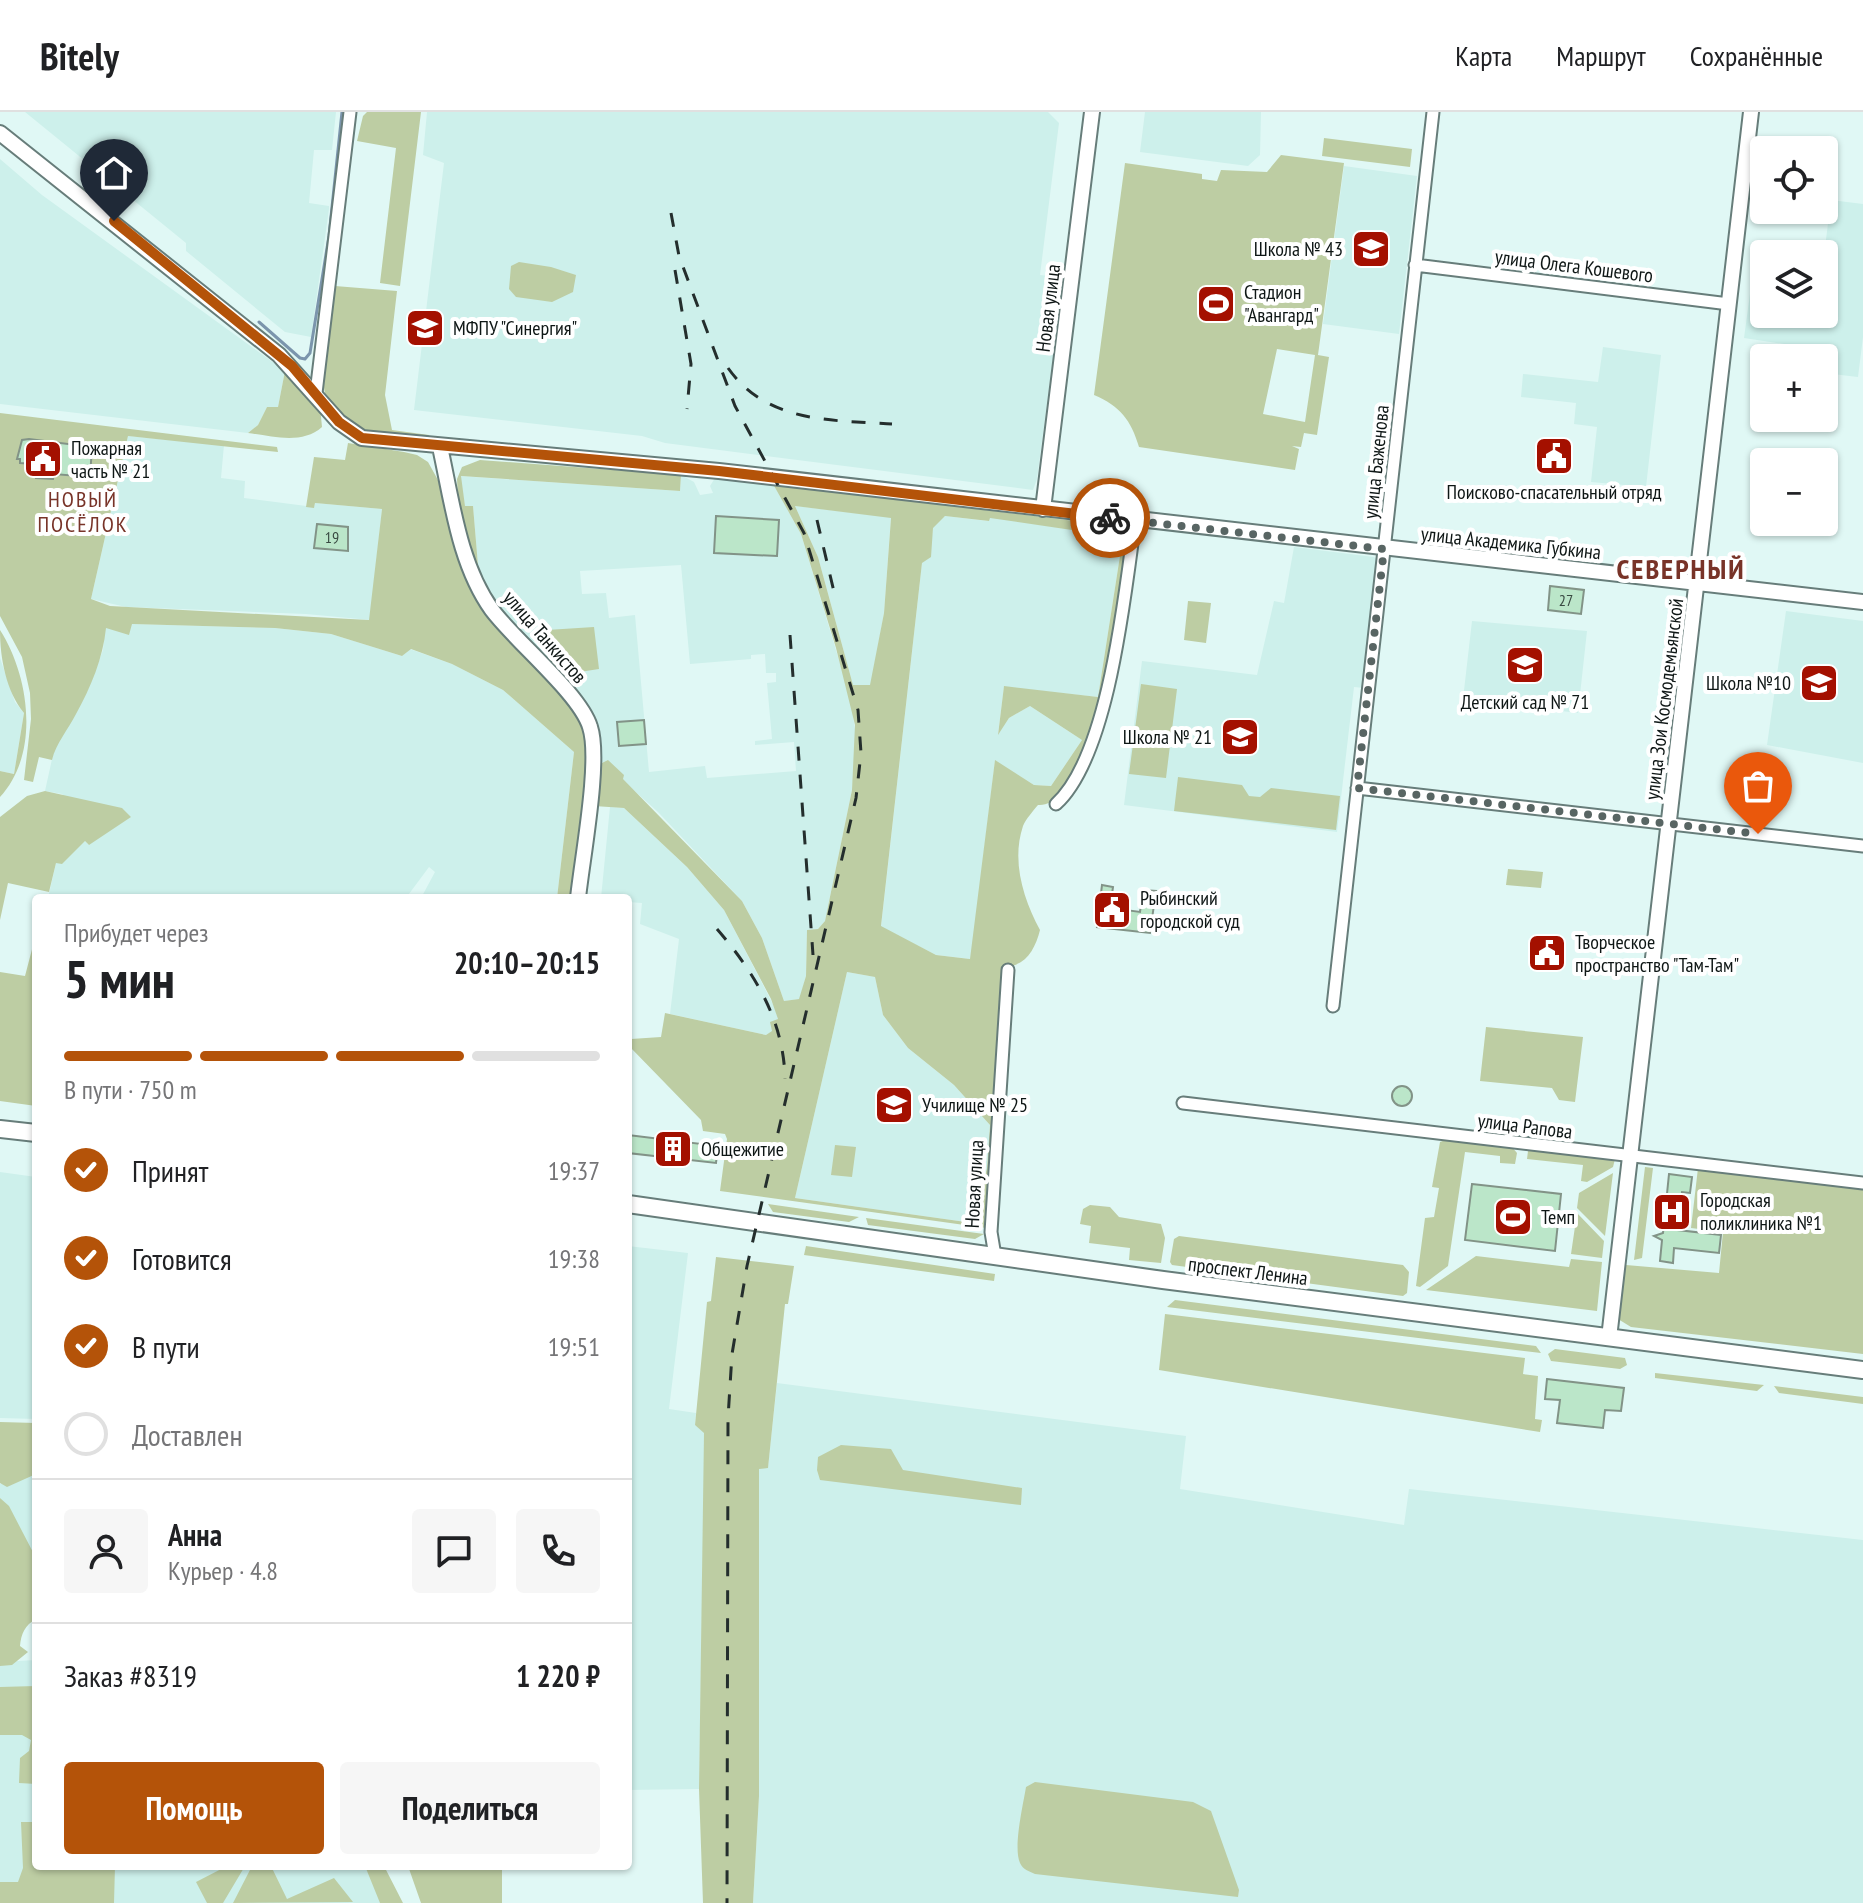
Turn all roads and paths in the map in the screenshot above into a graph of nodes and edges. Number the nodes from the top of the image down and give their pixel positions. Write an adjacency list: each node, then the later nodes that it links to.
1 (350, 112): 8 (street)
2 (1092, 112): 10 (street, Новая улица)
3 (1433, 112): 6 (street, улица Баженова)
4 (1751, 112): 7 (street, улица Зои Космодемьянской)
5 (0, 133): 8 (street)
6 (1415, 265): 7 (street, улица Олега Кошевого); 12 (street, улица Баженова)
7 (1729, 304): 13 (street, улица Зои Космодемьянской)
8 (316, 393): 9 (street)
9 (440, 447): 10 (street, улица Академика Губкина); 19 (street, улица Танкистов)
10 (1043, 509): 11 (street, улица Академика Губкина)
11 (1135, 521): 12 (street, улица Академика Губкина); 16 (street)
12 (1384, 549): 13 (street, улица Академика Губкина); 15 (street, улица Баженова)
13 (1698, 584): 14 (street, улица Академика Губкина); 17 (street, улица Зои Космодемьянской)
14 (1863, 602)
15 (1357, 788): 17 (street); 21 (street, улица Баженова)
16 (1056, 804)
17 (1670, 824): 18 (street); 25 (street, улица Зои Космодемьянской)
18 (1863, 846)
19 (578, 894)
20 (1008, 970): 28 (street, Новая улица)
21 (1333, 1006)
22 (1183, 1103): 25 (street, улица Рапова)
23 (0, 1129): 24 (main road)
24 (32, 1133)
25 (1630, 1157): 26 (street, улица Рапова); 29 (street, улица Зои Космодемьянской)
26 (1863, 1183)
27 (632, 1205): 28 (main road, проспект Ленина)
28 (995, 1256): 29 (main road, проспект Ленина)
29 (1609, 1338): 30 (main road, проспект Ленина)
30 (1863, 1370)

